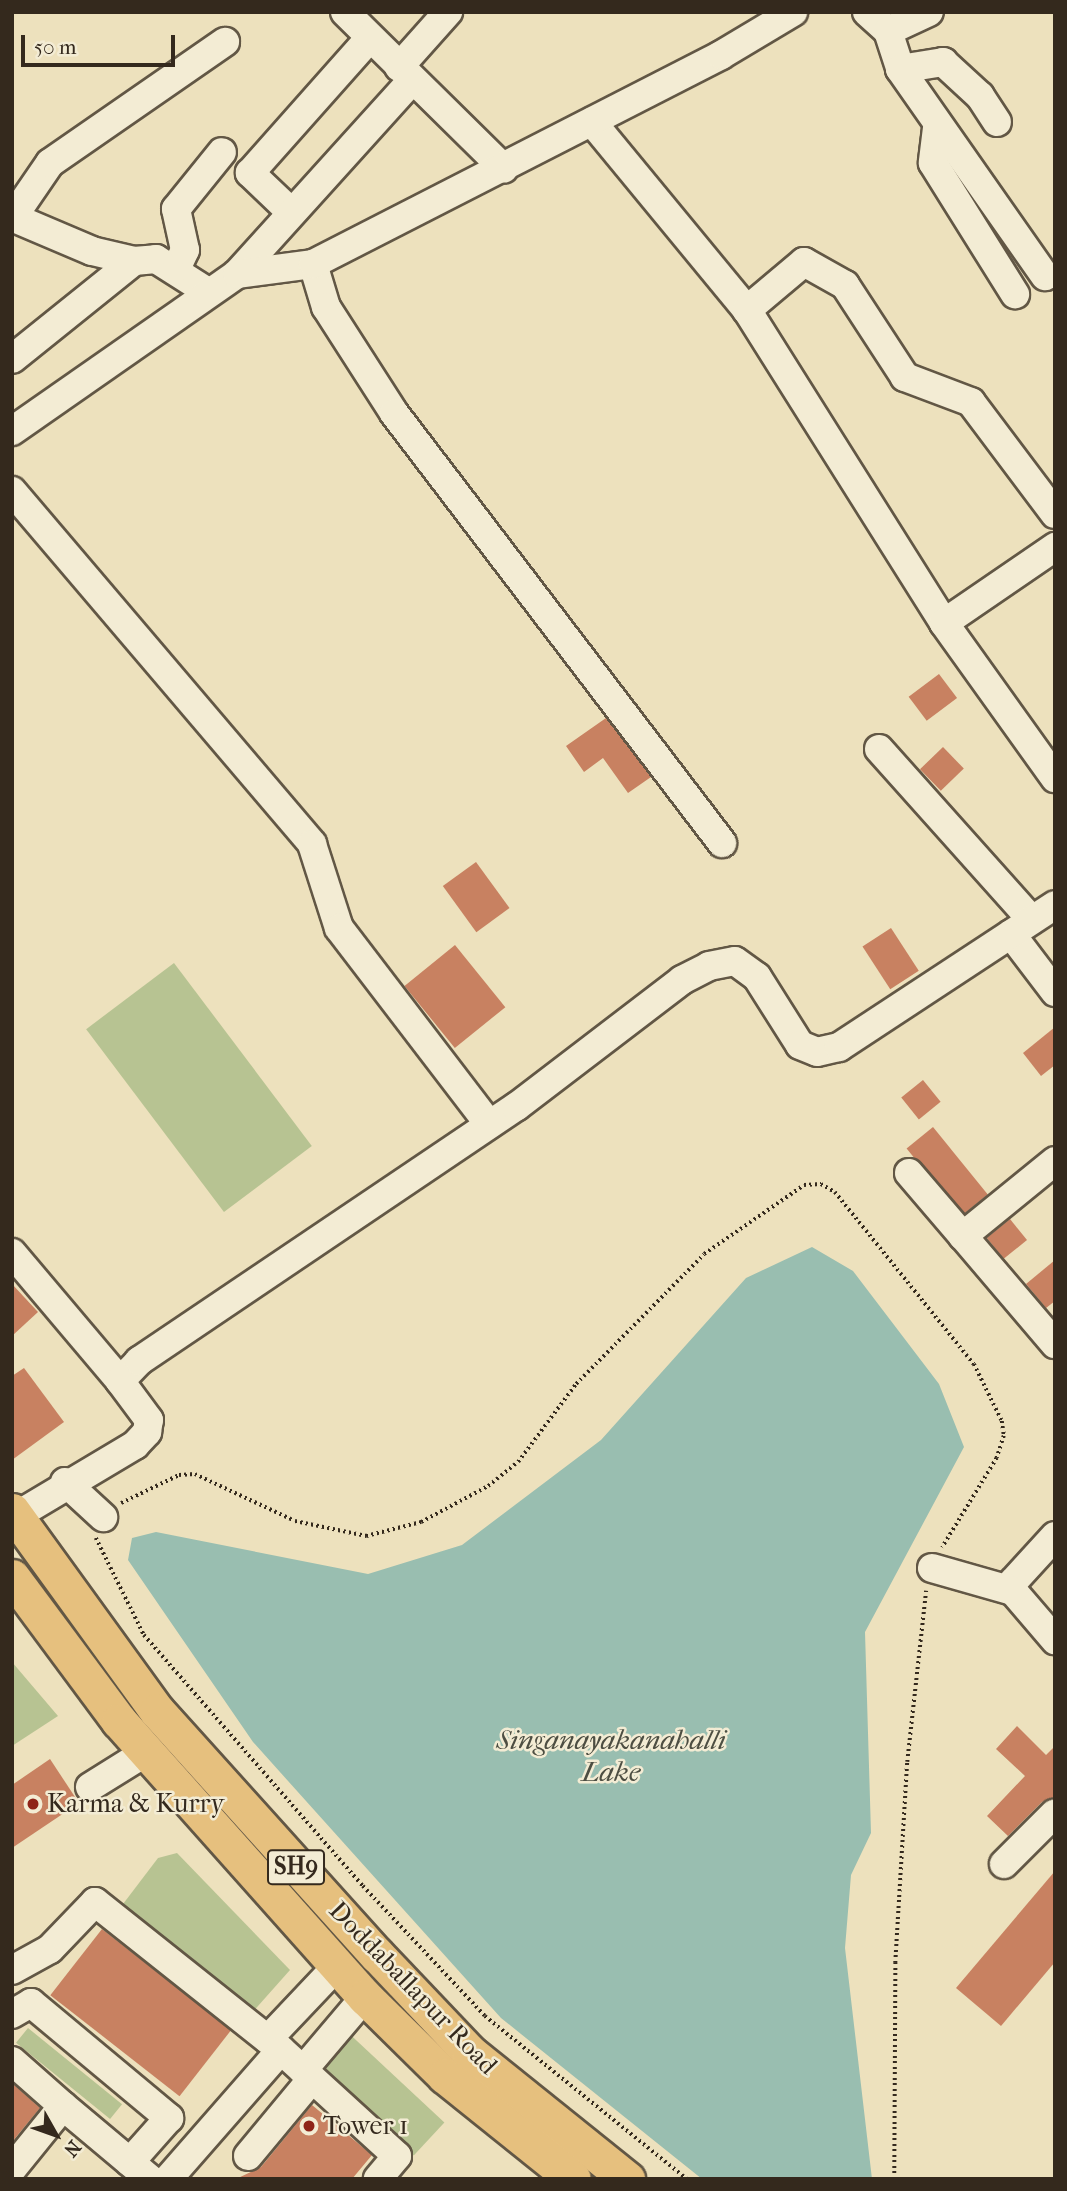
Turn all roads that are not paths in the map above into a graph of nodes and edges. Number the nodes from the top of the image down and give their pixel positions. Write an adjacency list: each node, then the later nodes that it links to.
1 (447, 12): 9 (street)
2 (793, 12): 10 (street)
3 (867, 12): 6 (street)
4 (929, 12): 6 (street)
5 (355, 20): 9 (street); 15 (street)
6 (888, 31): 8 (street)
7 (225, 42): 16 (street)
8 (900, 69): 11 (street); 12 (street)
9 (406, 73): 14 (street); 15 (street)
10 (592, 122): 14 (street); 24 (street)
11 (997, 122)
12 (937, 128): 21 (street); 23 (street)
13 (222, 152): 19 (street)
14 (503, 169): 18 (street)
15 (291, 212): 20 (street)
16 (13, 217): 17 (street)
17 (134, 261): 19 (street); 25 (street)
18 (313, 264): 20 (street); 33 (street)
19 (177, 267): 22 (street)
20 (237, 274): 22 (street)
21 (1045, 276)
22 (208, 292): 26 (street)
23 (1015, 294)
24 (747, 310): 28 (street); 30 (street)
25 (12, 359)
26 (12, 431)
27 (12, 491): 36 (street)
28 (1055, 514)
29 (1055, 547): 30 (street)
30 (944, 623): 32 (street)
31 (878, 750): 34 (street)
32 (1055, 778)
33 (722, 843)
34 (1033, 920): 35 (street); 36 (street)
35 (1055, 992)
36 (489, 1124): 42 (street)
37 (1053, 1167): 39 (street)
38 (909, 1173): 39 (street)
39 (963, 1236): 41 (street)
40 (12, 1252): 42 (street)
41 (1055, 1344)
42 (120, 1381): 43 (street)
43 (65, 1482): 44 (street); 45 (street)
44 (14, 1514): 69 (main road, Doddaballapur Road / SH9)
45 (103, 1517)
46 (1055, 1536): 49 (street)
47 (932, 1569): 49 (street)
48 (13, 1579): 51 (main road, Doddaballapur Road / SH9)
49 (1013, 1591): 50 (street)
50 (1055, 1640)
51 (146, 1752): 52 (street); 55 (main road, Doddaballapur Road / SH9)
52 (90, 1787)
53 (1055, 1814): 54 (street)
54 (1004, 1864)
55 (337, 1966): 57 (main road, Doddaballapur Road / SH9); 59 (street)
56 (12, 1970): 59 (street)
57 (365, 1997): 61 (street); 68 (main road, Doddaballapur Road / SH9)
58 (12, 2014): 65 (street)
59 (274, 2044): 61 (street); 66 (street)
60 (12, 2061): 62 (street)
61 (308, 2075): 63 (street); 67 (street)
62 (63, 2106): 64 (street); 65 (street)
63 (248, 2155)
64 (12, 2169)
65 (140, 2171)
66 (168, 2179)
67 (378, 2179)
68 (573, 2179)
69 (627, 2179)

